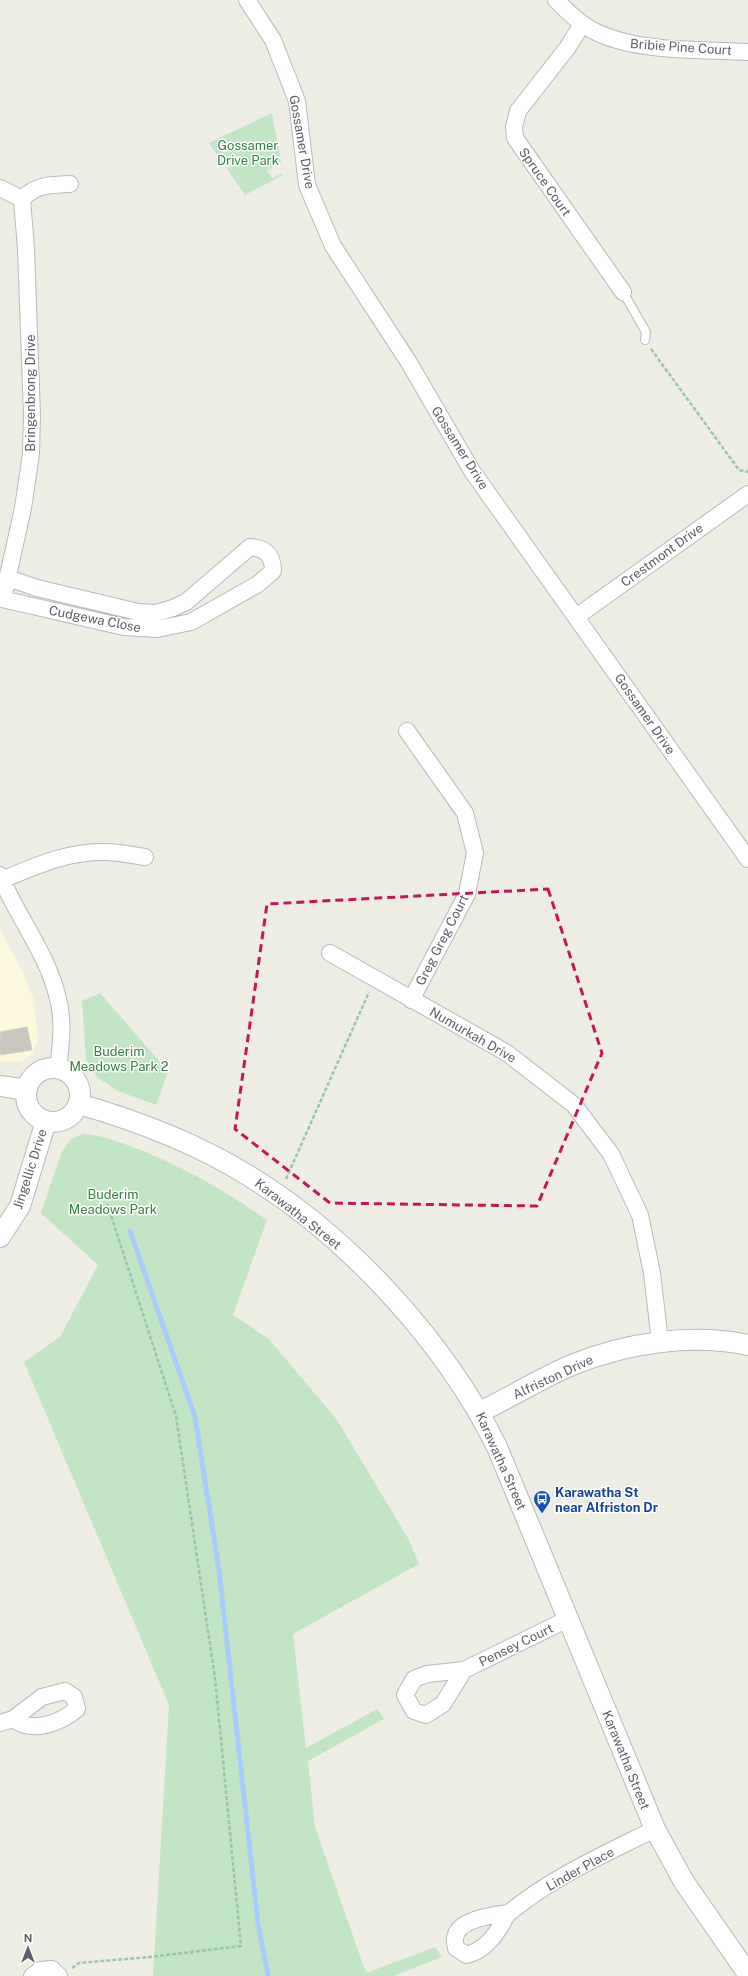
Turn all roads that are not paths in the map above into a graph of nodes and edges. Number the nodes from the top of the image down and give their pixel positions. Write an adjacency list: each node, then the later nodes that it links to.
1 (247, 0): 13 (street, Gossamer Drive)
2 (556, 0): 3 (street, Bribie Pine Court)
3 (582, 24): 4 (street, Bribie Pine Court); 8 (street, Spruce Court)
4 (748, 52)
5 (70, 184): 7 (street)
6 (0, 188): 7 (street)
7 (22, 199): 11 (street, Bringenbrong Drive)
8 (623, 292): 9 (lane, Spruce Court)
9 (645, 340)
10 (748, 494): 13 (street, Crestmont Drive)
11 (8, 578): 12 (street, Bringenbrong Drive); 12 (street, Cudgewa Close)
12 (1, 603)
13 (576, 616): 16 (street, Gossamer Drive)
14 (407, 731): 19 (street, Greg Greg Court)
15 (145, 857): 17 (street)
16 (748, 859)
17 (1, 878): 20 (street)
18 (330, 953): 19 (street, Numurkah Drive)
19 (411, 1000): 26 (street, Numurkah Drive)
20 (58, 1069): 22 (street); 23 (street)
21 (0, 1086): 22 (street)
22 (27, 1090): 24 (street)
23 (79, 1104): 24 (street); 28 (street, Karawatha Street)
24 (46, 1121): 25 (street, Jingellic Drive)
25 (0, 1237)
26 (660, 1342): 27 (street, Alfriston Drive); 28 (street, Alfriston Drive)
27 (748, 1346)
28 (480, 1412): 29 (street, Karawatha Street)
29 (568, 1619): 30 (street, Pensey Court); 31 (street, Karawatha Street)
30 (464, 1670)
31 (655, 1829): 32 (street, Linder Place); 34 (street, Karawatha Street)
32 (508, 1913)
33 (63, 1974): 35 (street)
34 (748, 1974)
35 (32, 1976)

